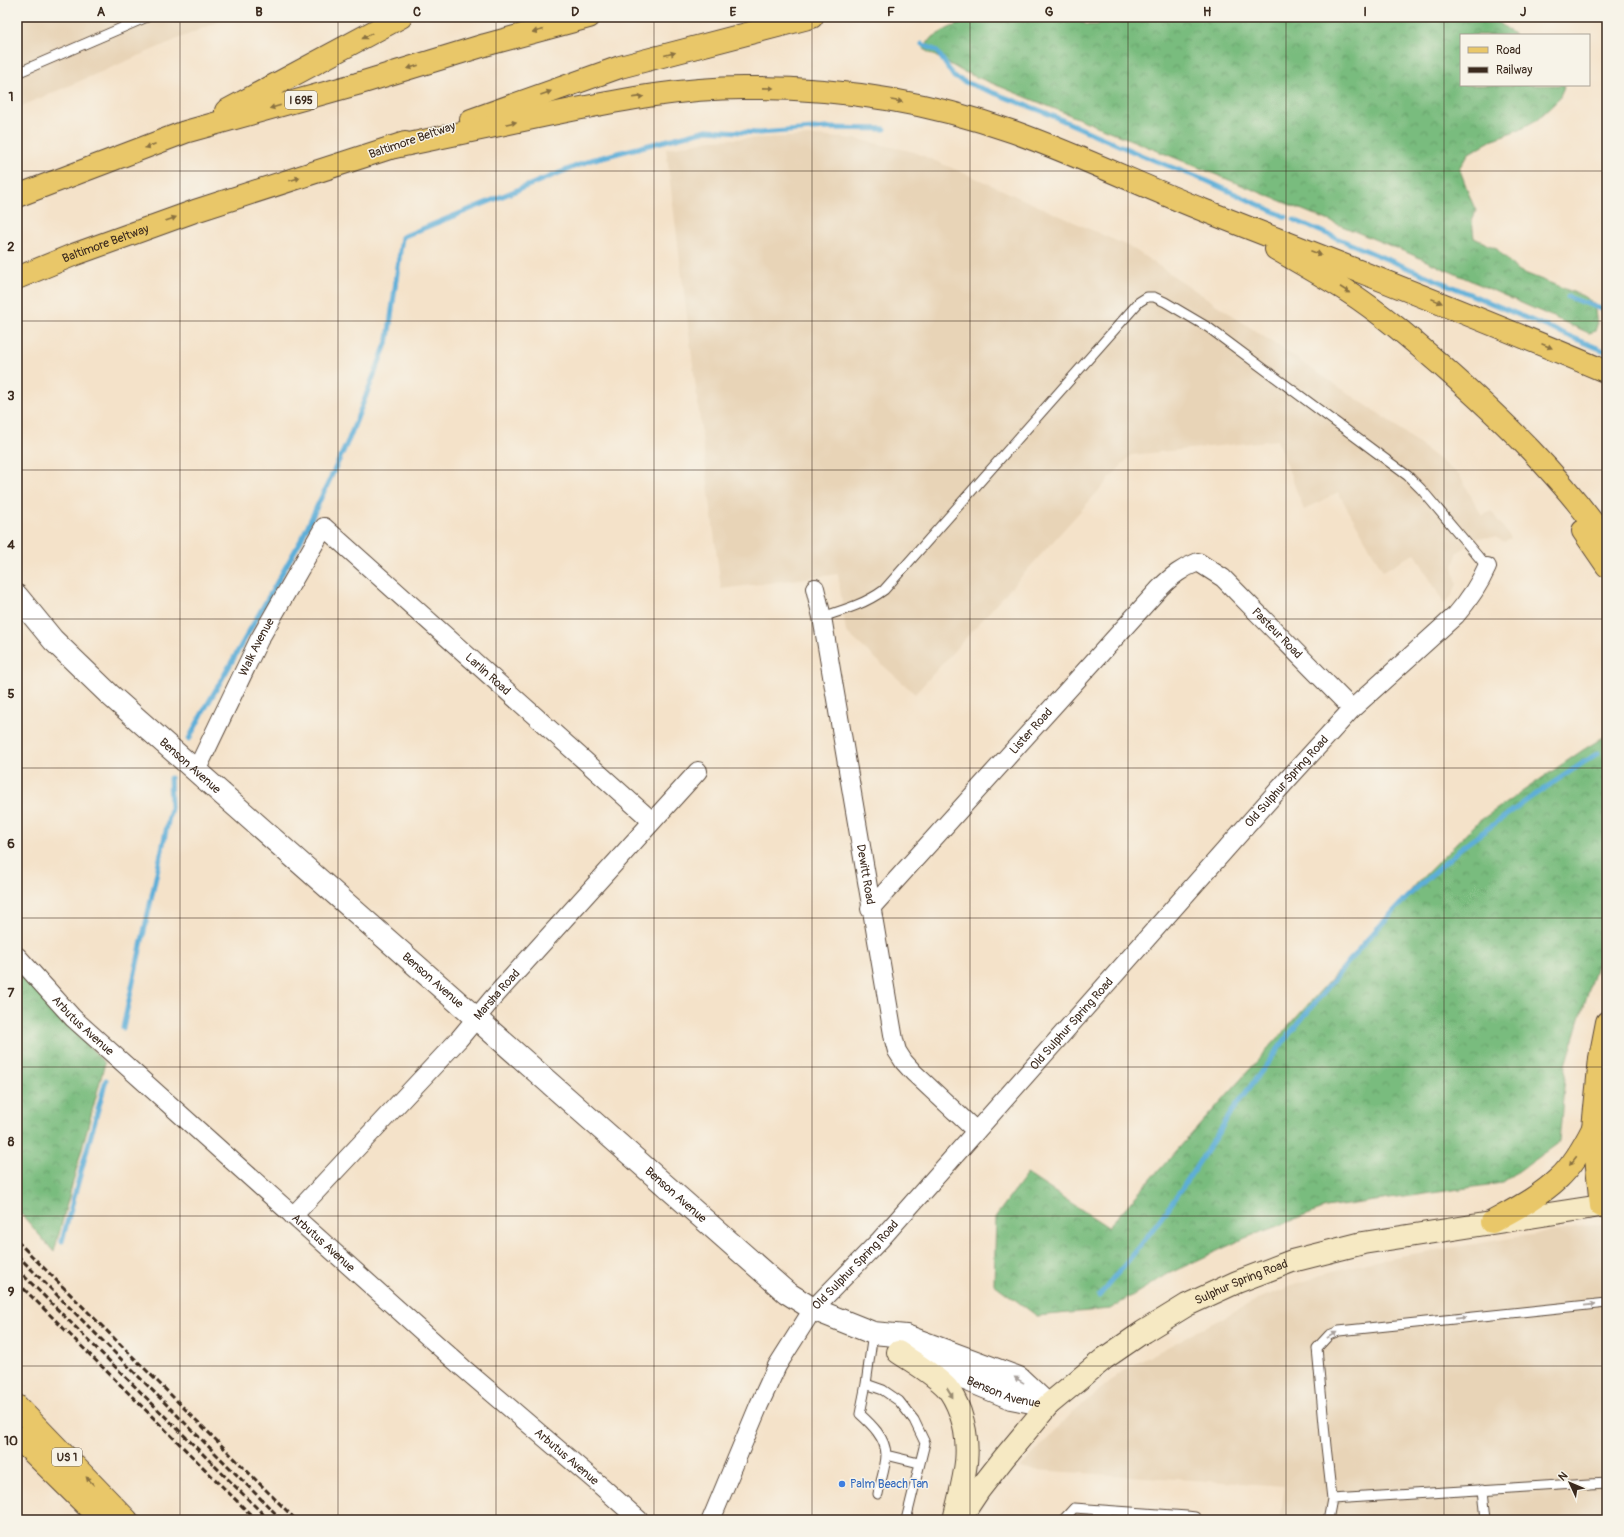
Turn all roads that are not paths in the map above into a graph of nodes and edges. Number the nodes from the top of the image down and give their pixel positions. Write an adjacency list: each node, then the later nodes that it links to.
1 (147, 17): 5 (lane)
2 (401, 17): 6 (main road, one-way to 6)
3 (589, 17): 6 (main road, I 695, one-way to 6)
4 (812, 17): 7 (main road, Baltimore Beltway, one-way to 4)
5 (17, 73)
6 (185, 132): 8 (main road, I 695, one-way to 8)
7 (390, 148): 9 (main road, one-way to 9); 10 (main road, Baltimore Beltway, one-way to 7)
8 (17, 196)
9 (1201, 209): 11 (main road, one-way to 11); 12 (main road, one-way to 12)
10 (17, 278)
11 (1423, 350): 14 (main road); 16 (main road)
12 (1607, 372)
13 (324, 527): 22 (street, Walk Avenue); 24 (street, Larlin Road)
14 (1607, 542)
15 (1198, 562): 21 (street, Pasteur Road); 25 (street, Lister Road)
16 (1607, 566)
17 (1487, 567): 20 (lane); 21 (street, Old Sulphur Spring Road)
18 (815, 588): 20 (street, Dewitt Road)
19 (17, 596): 22 (street, Benson Avenue)
20 (822, 617): 25 (street, Dewitt Road)
21 (1352, 709): 30 (street, Old Sulphur Spring Road)
22 (196, 771): 27 (street, Benson Avenue)
23 (698, 771): 24 (street, Marsha Road)
24 (652, 821): 27 (street, Marsha Road)
25 (870, 909): 30 (street, Dewitt Road)
26 (17, 956): 32 (street, Arbutus Avenue)
27 (475, 1019): 32 (street, Marsha Road); 35 (street, Benson Avenue)
28 (1607, 1022): 29 (main road)
29 (1593, 1128): 31 (main road); 33 (main road, one-way to 33)
30 (976, 1131): 35 (street, Old Sulphur Spring Road)
31 (1604, 1206): 33 (main road, Sulphur Spring Road)
32 (293, 1216): 50 (street, Arbutus Avenue)
33 (1492, 1222): 39 (main road, Sulphur Spring Road)
34 (1607, 1303): 47 (lane, one-way to 34)
35 (813, 1309): 36 (street, Benson Avenue); 51 (street, Old Sulphur Spring Road)
36 (873, 1333): 37 (street, Benson Avenue); 38 (lane); 39 (street, Benson Avenue, one-way to 36)
37 (898, 1352): 39 (street, Benson Avenue); 53 (main road, one-way to 53)
38 (866, 1384): 42 (lane); 43 (lane)
39 (1048, 1405): 54 (main road, Sulphur Spring Road)
40 (17, 1406): 49 (main road, US 1, one-way to 40)
41 (21, 1441): 48 (main road, US 1)
42 (886, 1455): 43 (lane); 46 (lane)
43 (920, 1463): 52 (lane)
44 (1607, 1482): 45 (lane)
45 (1483, 1489): 47 (lane); 58 (lane)
46 (878, 1494)
47 (1332, 1499): 57 (lane)
48 (104, 1520)
49 (127, 1520)
50 (639, 1520)
51 (712, 1520)
52 (906, 1520)
53 (953, 1520)
54 (959, 1520)
55 (1063, 1520): 56 (lane)
56 (1198, 1520)
57 (1328, 1520)
58 (1486, 1520)

